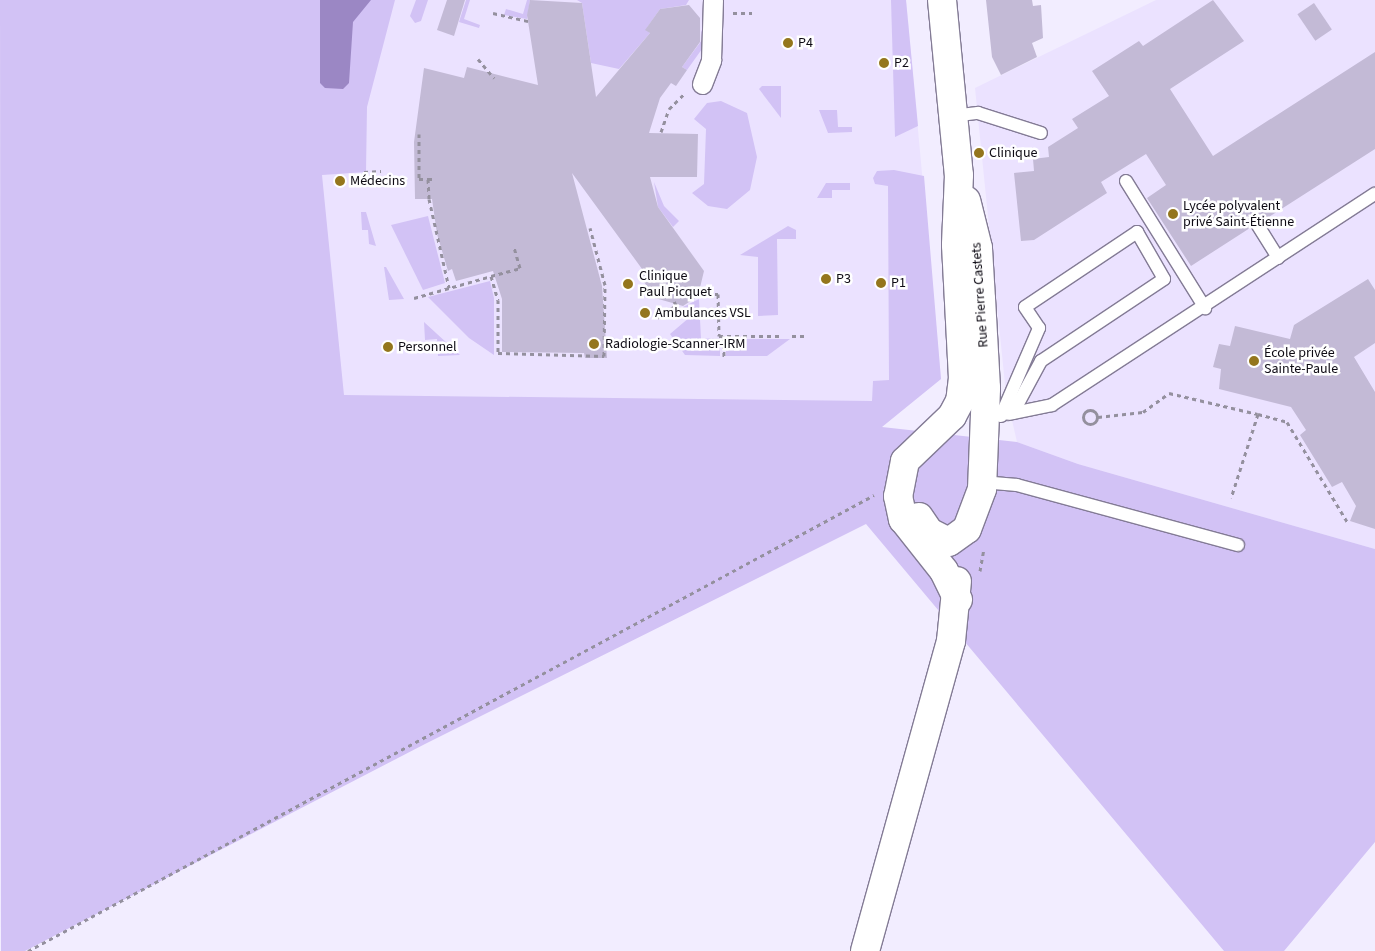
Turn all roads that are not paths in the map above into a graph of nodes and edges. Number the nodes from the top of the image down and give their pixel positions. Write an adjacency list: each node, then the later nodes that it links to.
1 (713, 0): 3 (street)
2 (942, 0): 4 (street, Rue Pierre Castets)
3 (695, 87)
4 (952, 116): 5 (lane); 6 (street, Rue Pierre Castets)
5 (1041, 132)
6 (959, 175): 12 (street, Rue Pierre Castets); 13 (street, Rue Pierre Castets)
7 (1126, 181): 11 (lane)
8 (1375, 194): 10 (lane)
9 (1257, 224): 10 (lane)
10 (1278, 258): 11 (lane)
11 (1205, 308): 12 (lane)
12 (1000, 416): 12 (lane); 14 (street, Rue Pierre Castets)
13 (922, 444): 15 (street); 17 (street)
14 (982, 482): 15 (street, Rue Pierre Castets); 16 (lane)
15 (963, 535): 17 (street, Rue Pierre Castets)
16 (1238, 545)
17 (958, 600): 18 (street, Rue Pierre Castets)
18 (865, 951)

